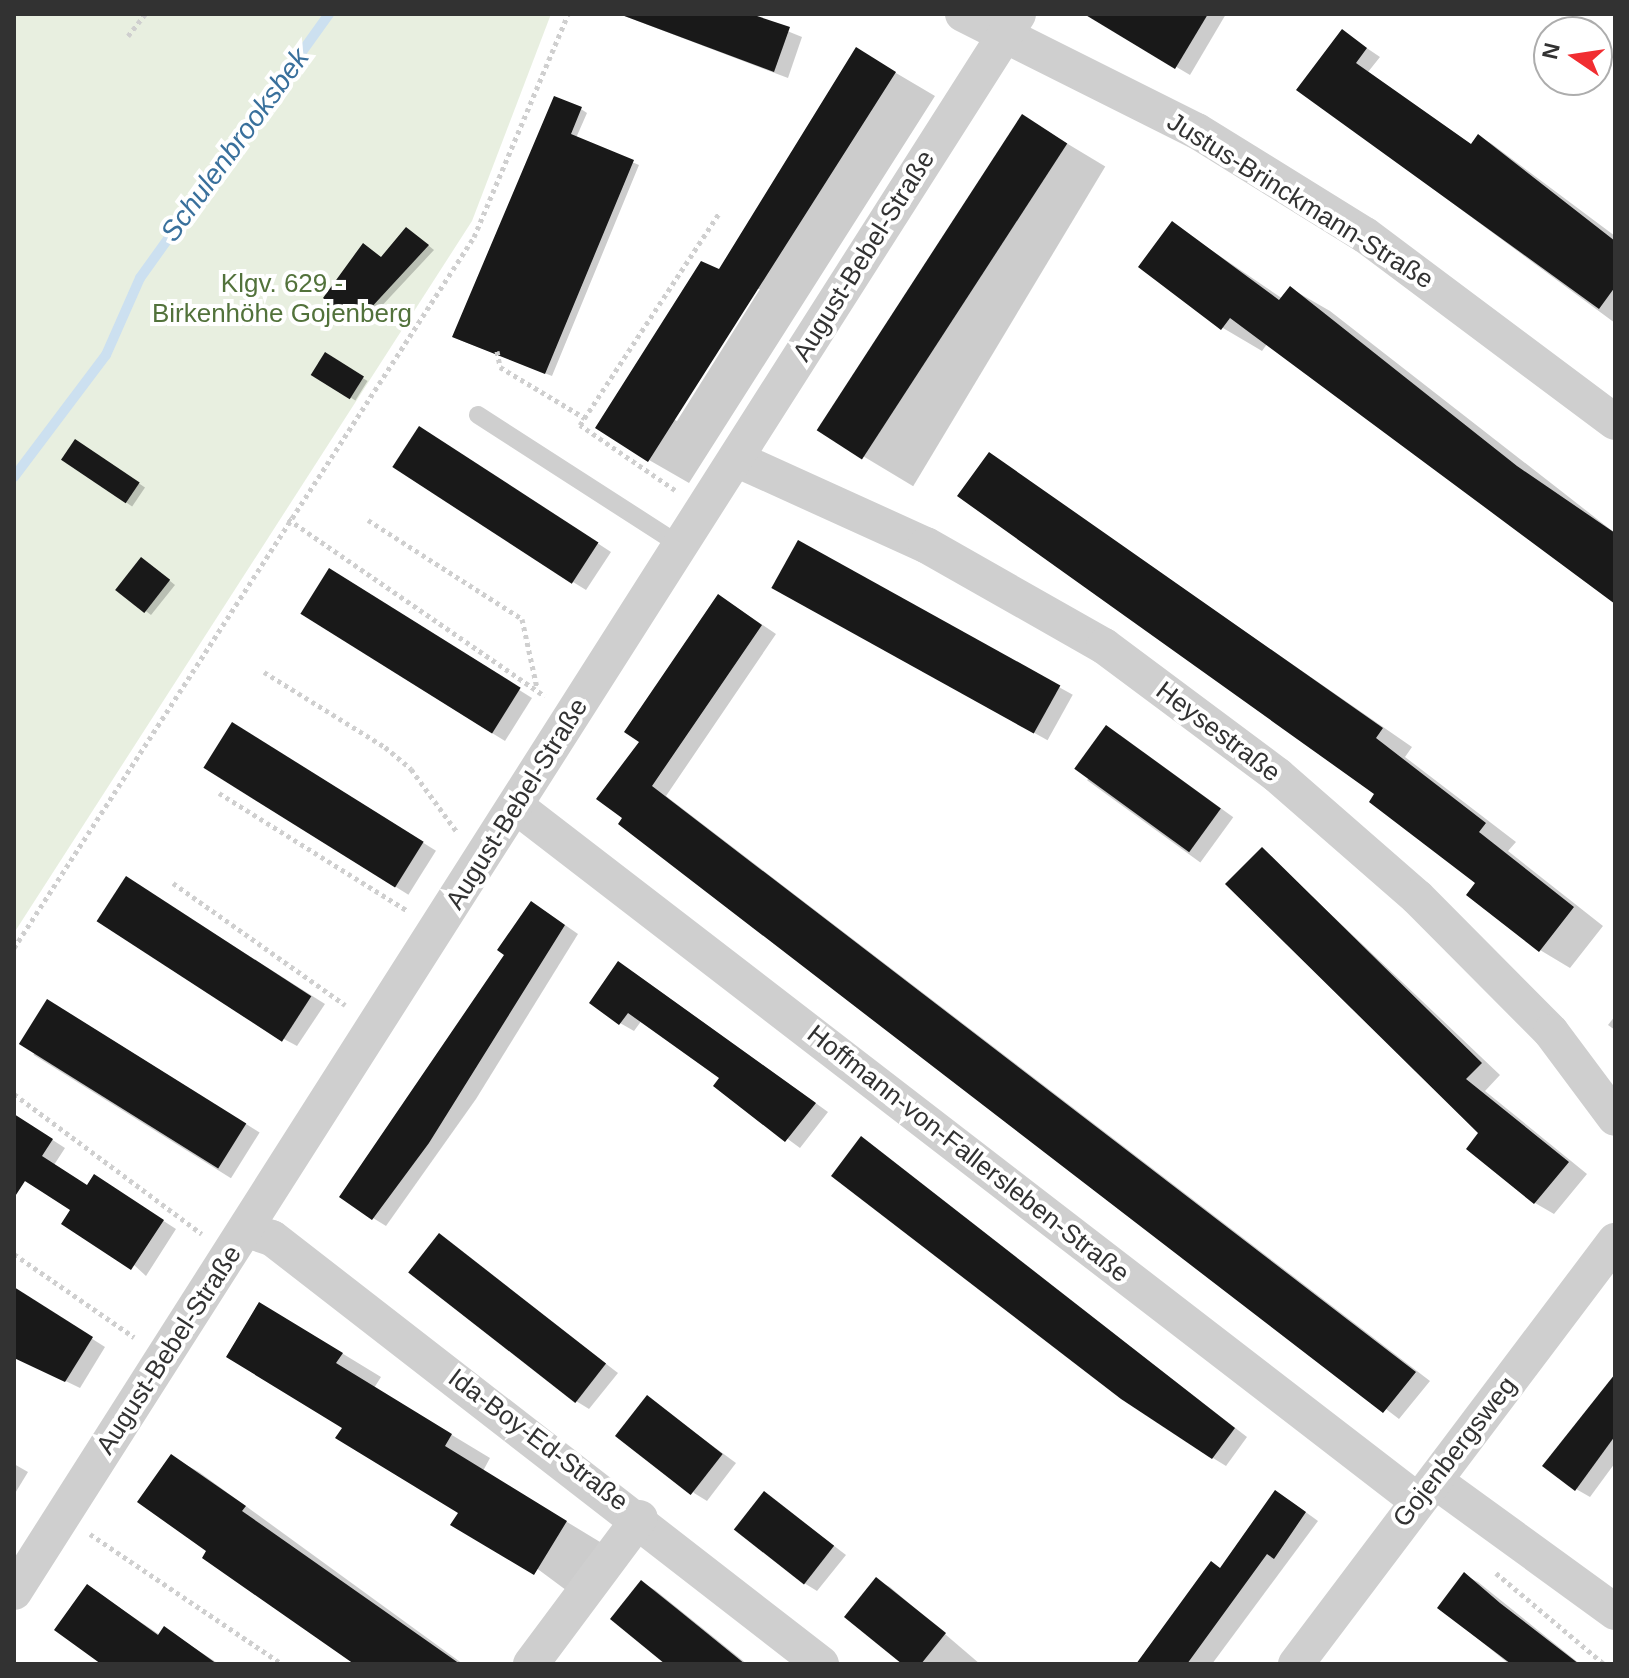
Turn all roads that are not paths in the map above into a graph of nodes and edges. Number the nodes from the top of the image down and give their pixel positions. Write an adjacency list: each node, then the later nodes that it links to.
1 (963, 14): 2 (street, Justus-Brinckmann-Straße)
2 (1012, 24): 4 (street, Justus-Brinckmann-Straße); 5 (street, August-Bebel-Straße)
3 (478, 415): 6 (lane)
4 (1615, 422)
5 (736, 459): 6 (street, August-Bebel-Straße); 8 (street, Heysestraße)
6 (680, 545): 7 (street, August-Bebel-Straße)
7 (517, 807): 9 (street, August-Bebel-Straße); 11 (street, Hoffmann-von-Fallersleben-Straße)
8 (1615, 1118)
9 (247, 1230): 12 (street, Ida-Boy-Ed-Straße); 13 (street, August-Bebel-Straße)
10 (1615, 1241): 11 (street, Gojenbergsweg)
11 (1427, 1491): 14 (street); 17 (street, Gojenbergsweg)
12 (640, 1518): 15 (street); 16 (street, Ida-Boy-Ed-Straße)
13 (14, 1592)
14 (1615, 1612)
15 (531, 1664)
16 (821, 1664)
17 (1296, 1664)

